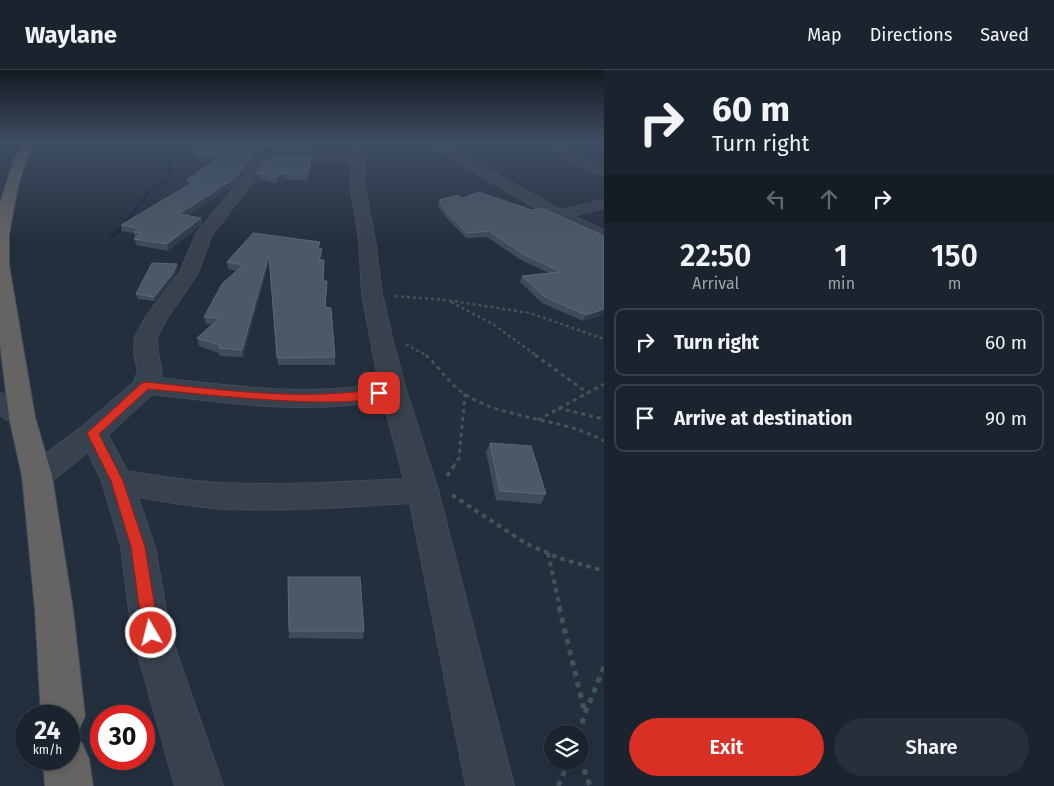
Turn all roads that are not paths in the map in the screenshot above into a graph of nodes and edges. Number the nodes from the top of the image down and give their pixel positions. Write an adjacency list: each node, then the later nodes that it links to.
1 (15, 176): 11 (highway)
2 (250, 176): 8 (street)
3 (357, 176): 9 (street)
4 (490, 176): 6 (street)
5 (604, 204): 6 (street)
6 (558, 215): 7 (street)
7 (604, 236)
8 (146, 385): 9 (street); 12 (street)
9 (393, 390): 15 (street)
10 (0, 402): 11 (street)
11 (22, 417): 13 (highway)
12 (93, 433): 13 (street); 14 (street)
13 (37, 476): 16 (highway)
14 (117, 481): 15 (street); 19 (street)
15 (431, 490): 20 (street)
16 (62, 705)
17 (67, 770): 18 (highway)
18 (69, 786)
19 (199, 786)
20 (490, 786)

